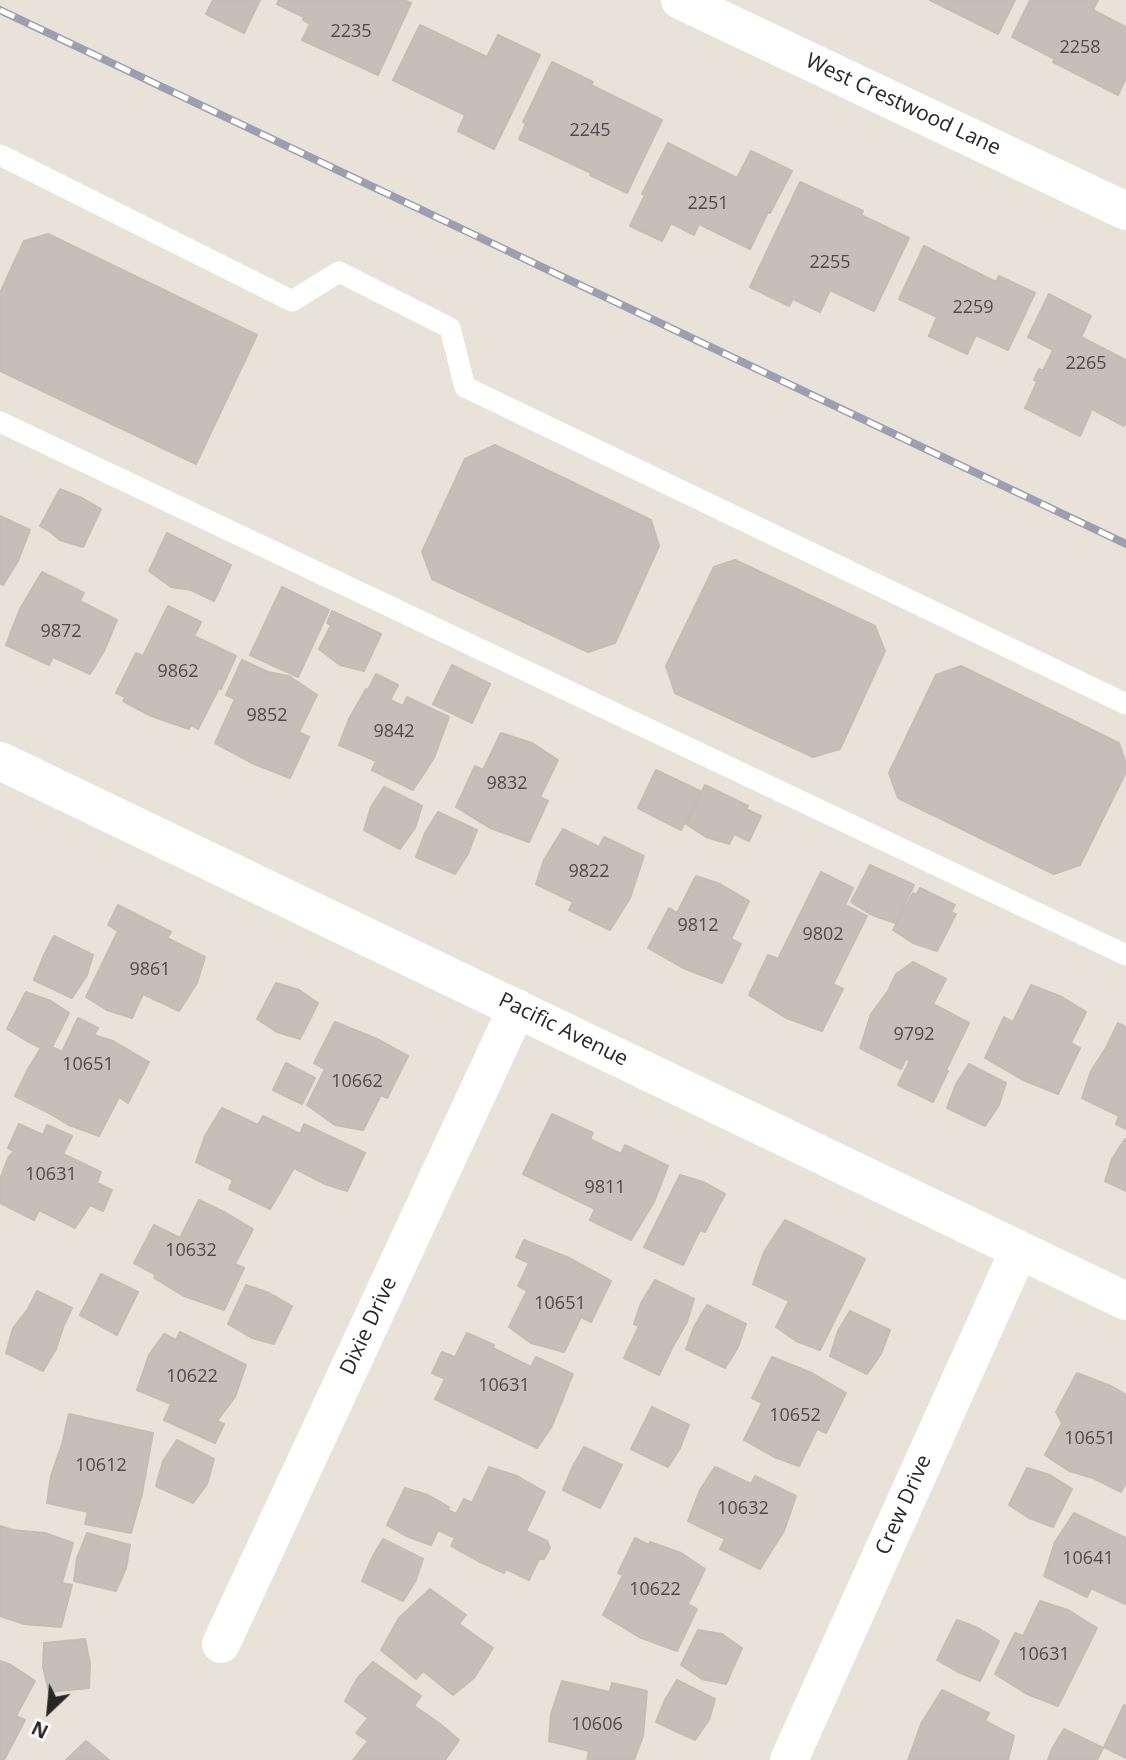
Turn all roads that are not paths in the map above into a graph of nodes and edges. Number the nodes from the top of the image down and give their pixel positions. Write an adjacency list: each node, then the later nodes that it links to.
1 (680, 0): 3 (street, West Crestwood Lane)
2 (0, 155): 5 (lane)
3 (1126, 211)
4 (0, 422): 7 (lane)
5 (1126, 704)
6 (1, 766): 8 (street, Pacific Avenue)
7 (1126, 955)
8 (517, 1008): 9 (street, Pacific Avenue); 11 (street, Dixie Drive)
9 (1018, 1250): 10 (street, Pacific Avenue); 12 (street, Crew Drive)
10 (1126, 1301)
11 (221, 1644)
12 (789, 1760)

